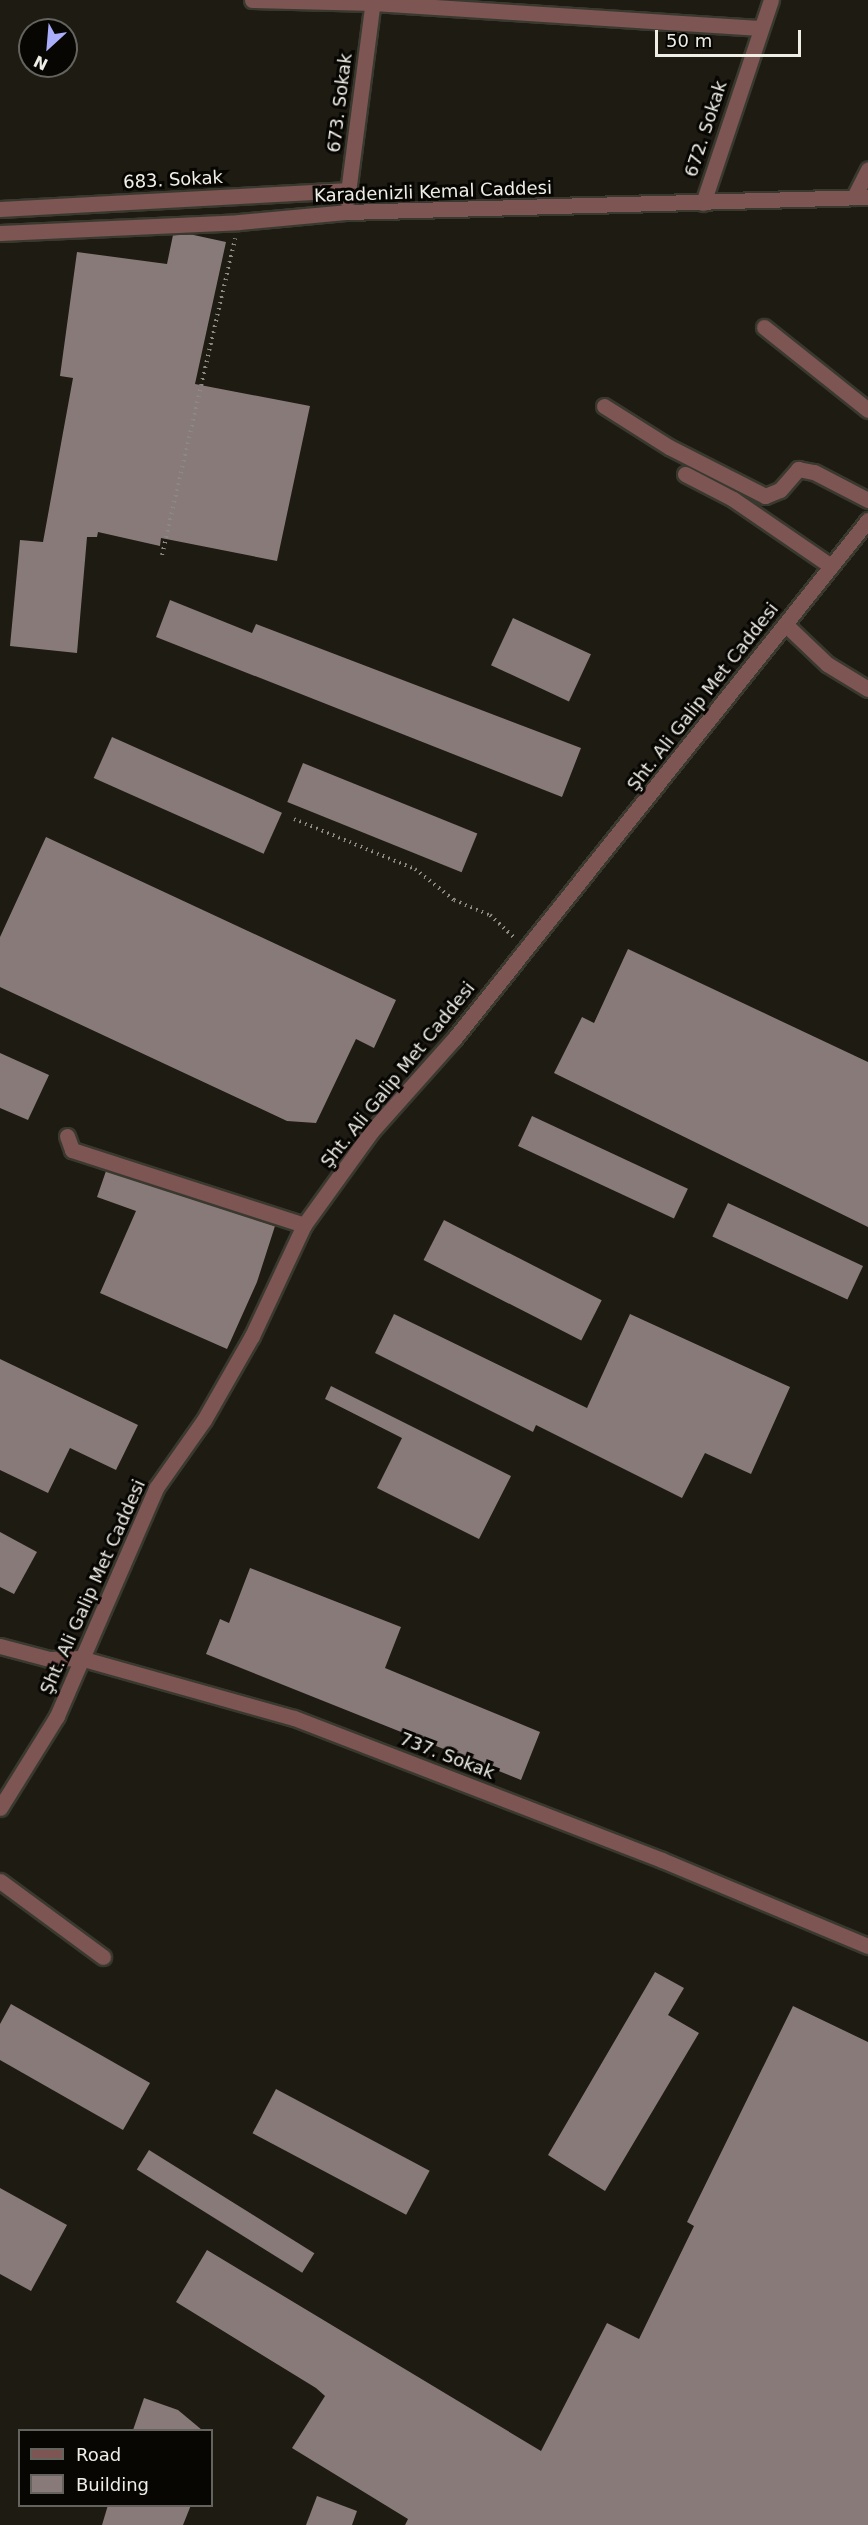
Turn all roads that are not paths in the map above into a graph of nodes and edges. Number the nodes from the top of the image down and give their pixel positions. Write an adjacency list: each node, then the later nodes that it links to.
1 (252, 0): 3 (street)
2 (771, 0): 4 (street, 672. Sokak)
3 (373, 2): 4 (street); 6 (street, 673. Sokak)
4 (760, 28): 8 (street, 672. Sokak)
5 (868, 169): 7 (street)
6 (349, 190): 9 (street, 683. Sokak); 10 (street, 673. Sokak)
7 (861, 197): 8 (street, Karadenizli Kemal Caddesi)
8 (703, 203): 10 (street, Karadenizli Kemal Caddesi)
9 (0, 209)
10 (346, 212): 11 (street, Karadenizli Kemal Caddesi)
11 (0, 233)
12 (764, 327): 14 (street)
13 (604, 406): 16 (street)
14 (868, 410)
15 (685, 474): 18 (street)
16 (868, 500)
17 (868, 520): 18 (street, Şht. Ali Galip Met Caddesi)
18 (831, 566): 19 (street, Şht. Ali Galip Met Caddesi)
19 (785, 624): 20 (street); 22 (street, Şht. Ali Galip Met Caddesi)
20 (868, 689)
21 (67, 1136): 22 (street)
22 (304, 1225): 24 (street, Şht. Ali Galip Met Caddesi)
23 (0, 1646): 24 (street, 737. Sokak)
24 (80, 1658): 25 (street, Şht. Ali Galip Met Caddesi); 27 (street, 737. Sokak)
25 (0, 1808)
26 (0, 1881): 28 (street)
27 (868, 1946)
28 (103, 1957)

